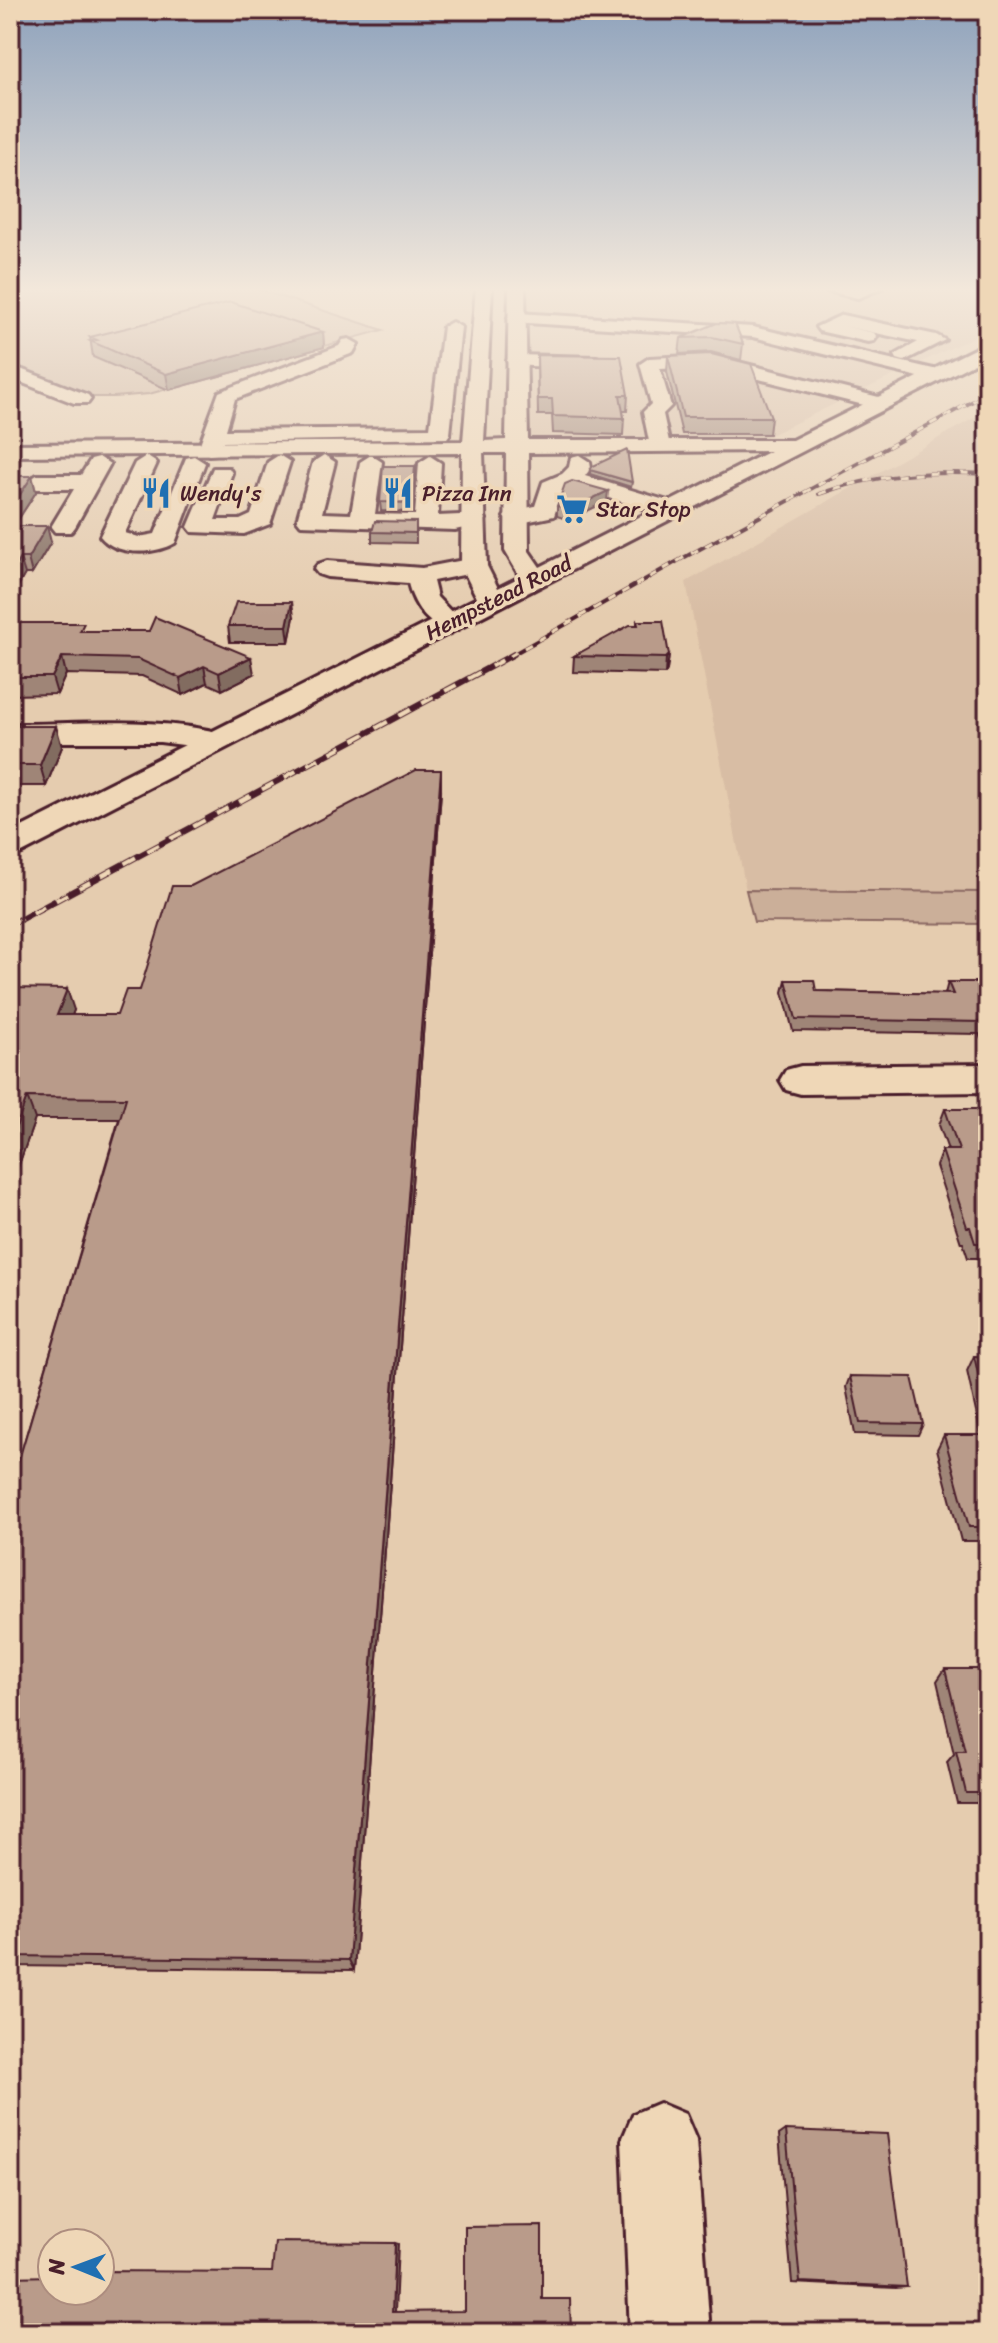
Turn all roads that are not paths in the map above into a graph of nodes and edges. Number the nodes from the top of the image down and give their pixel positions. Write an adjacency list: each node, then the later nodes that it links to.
1 (76, 397): 10 (main road)
2 (226, 397): 17 (main road)
3 (444, 397): 17 (main road)
4 (477, 397): 16 (main road)
5 (516, 397): 15 (main road)
6 (659, 397): 13 (main road)
7 (879, 397): 11 (main road)
8 (881, 397): 11 (main road)
9 (889, 397): 11 (main road, Hempstead Road)
10 (81, 399)
11 (886, 399): 12 (main road, Hempstead Road)
12 (796, 445): 13 (main road); 18 (main road, Hempstead Road)
13 (659, 446): 15 (main road)
14 (10, 450): 17 (main road)
15 (516, 455): 16 (main road); 25 (main road); 29 (main road)
16 (473, 456): 17 (main road); 21 (main road); 30 (main road)
17 (209, 459): 23 (main road); 23 (main road); 24 (main road); 24 (main road)
18 (767, 460): 25 (main road); 28 (main road, Hempstead Road)
19 (324, 462): 20 (main road); 23 (main road); 31 (main road)
20 (371, 462): 21 (main road); 31 (main road)
21 (430, 463): 32 (main road)
22 (10, 465): 26 (main road)
23 (277, 468)
24 (143, 469): 26 (main road)
25 (574, 470): 28 (main road); 29 (main road)
26 (94, 473): 27 (main road); 33 (main road)
27 (37, 482)
28 (670, 509): 37 (main road, Hempstead Road)
29 (516, 517): 30 (main road); 37 (main road)
30 (474, 519): 32 (main road); 34 (main road)
31 (362, 521): 32 (main road)
32 (426, 522)
33 (63, 527)
34 (474, 566): 36 (main road); 38 (main road)
35 (327, 569): 36 (main road)
36 (422, 576): 39 (main road)
37 (534, 578): 38 (main road, Hempstead Road)
38 (491, 600): 39 (main road, Hempstead Road)
39 (448, 622): 41 (main road, Hempstead Road)
40 (10, 733): 41 (main road)
41 (214, 740): 42 (main road, Hempstead Road)
42 (10, 846)
43 (988, 1078): 44 (main road)
44 (801, 1080)
45 (659, 2140): 46 (main road)
46 (670, 2333)

